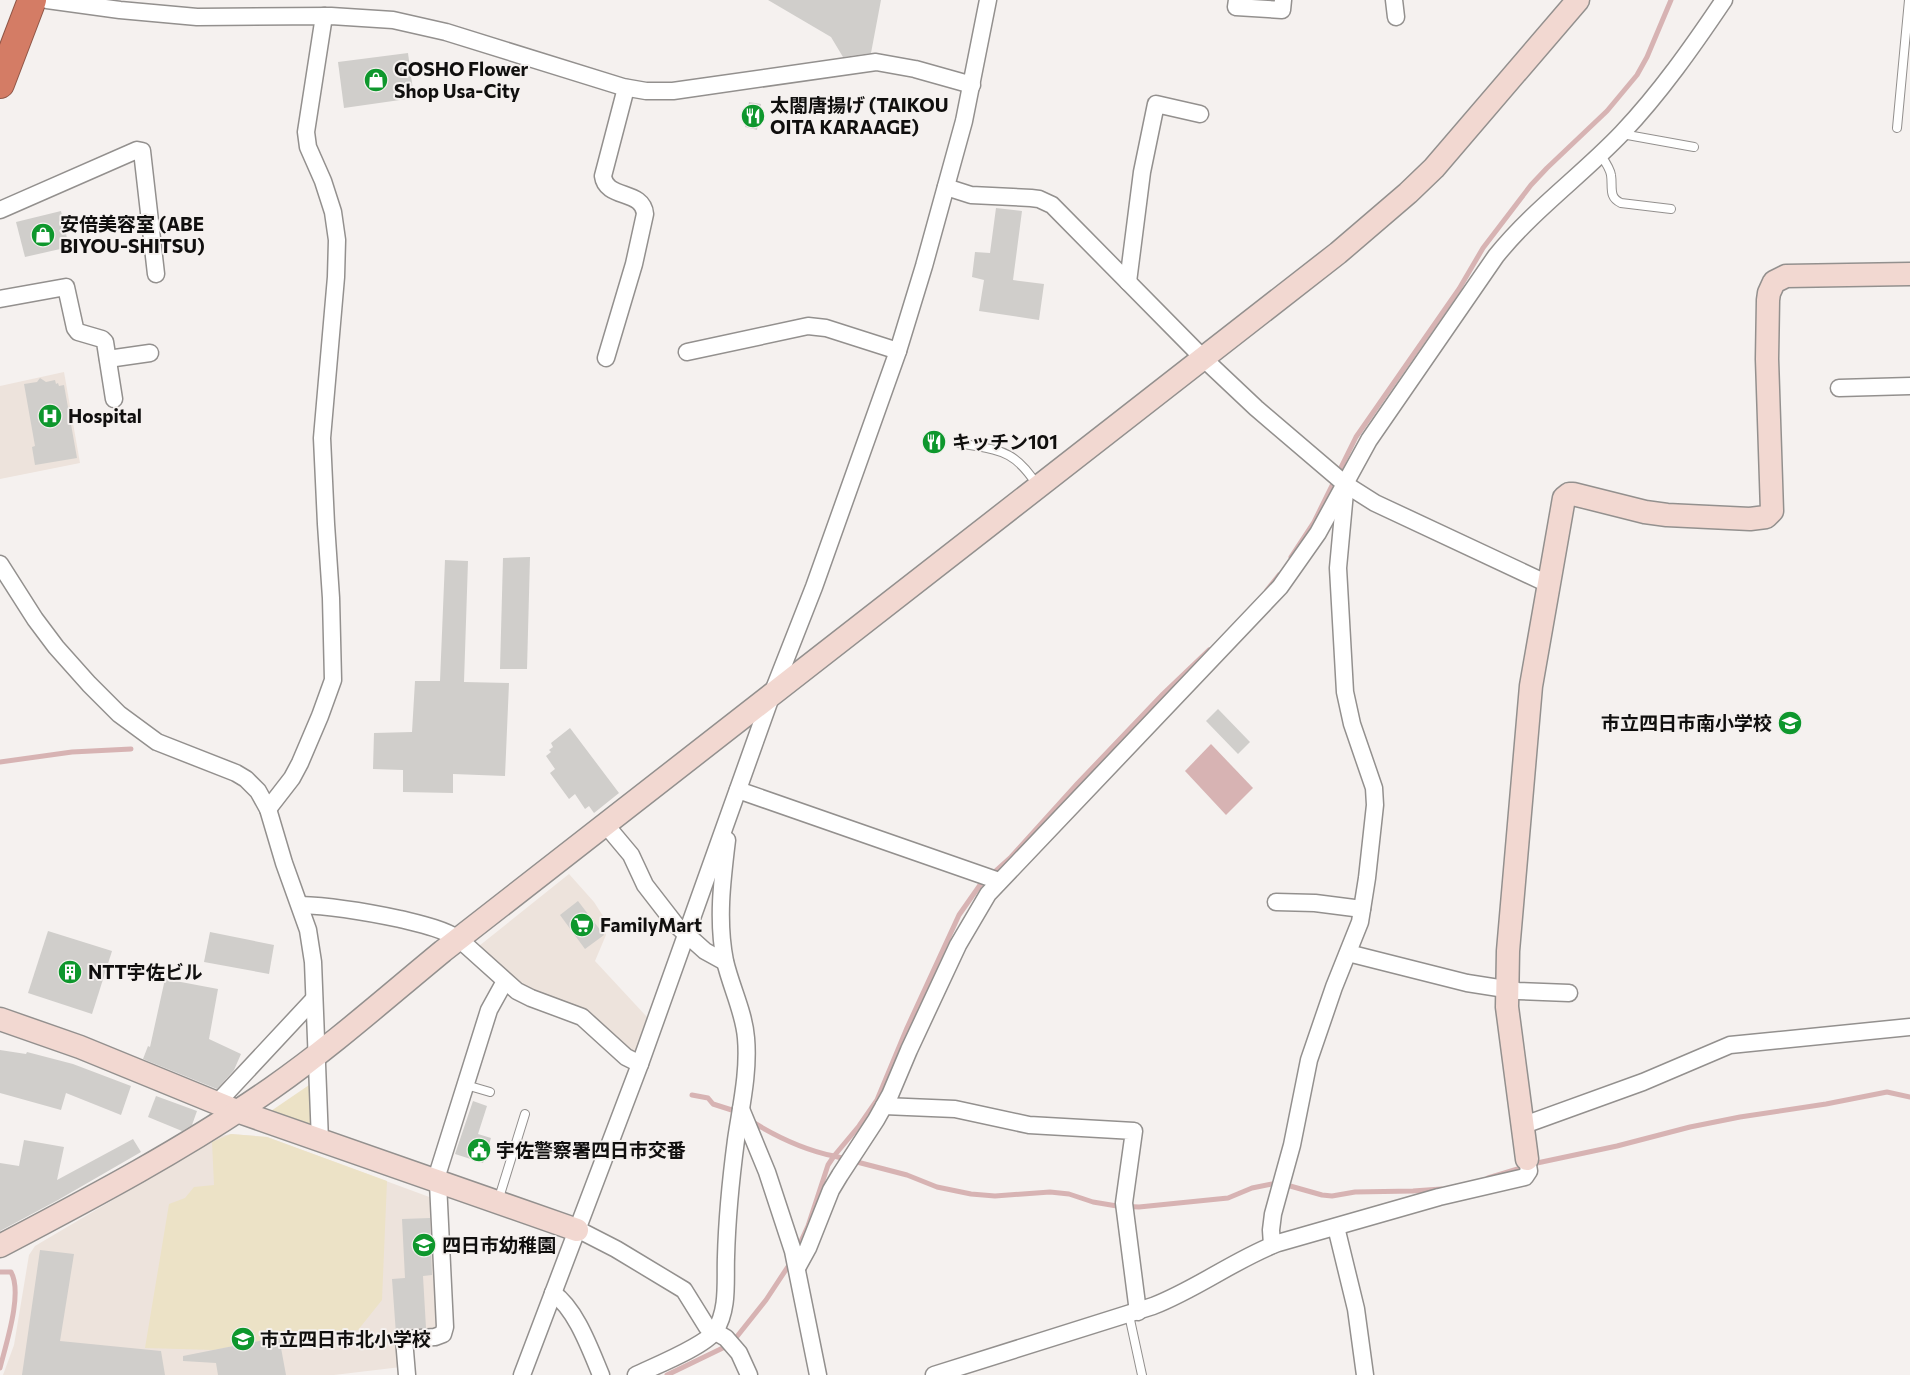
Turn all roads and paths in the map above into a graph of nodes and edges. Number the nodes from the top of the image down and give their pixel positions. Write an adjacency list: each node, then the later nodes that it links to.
1 (32, 0): 12 (highway)
2 (47, 0): 10 (street)
3 (988, 0): 13 (street)
4 (1237, 0): 5 (street)
5 (1283, 0)
6 (1394, 0): 11 (street)
7 (1578, 0): 31 (street)
8 (1724, 0): 17 (street)
9 (1909, 0): 16 (lane)
10 (324, 16): 14 (street); 43 (street)
11 (1396, 17)
12 (0, 84)
13 (972, 85): 14 (street); 20 (street)
14 (626, 88): 30 (street)
15 (1200, 114): 25 (street)
16 (1896, 128)
17 (1621, 134): 18 (lane); 19 (street)
18 (1694, 147)
19 (1600, 154): 21 (lane); 37 (street)
20 (946, 187): 25 (street); 27 (street)
21 (1671, 209)
22 (0, 210): 23 (street)
23 (156, 274)
24 (1910, 274): 40 (street)
25 (1128, 282): 31 (street)
26 (0, 299): 32 (street)
27 (898, 351): 28 (street); 41 (street)
28 (687, 352)
29 (150, 353): 32 (street)
30 (606, 358)
31 (1203, 358): 37 (street); 38 (street)
32 (108, 359): 35 (street)
33 (1910, 386): 34 (street)
34 (1839, 388)
35 (114, 399)
36 (959, 443): 38 (lane)
37 (1341, 480): 40 (street); 46 (street); 49 (street)
38 (1038, 487): 41 (street)
39 (0, 564): 43 (street)
40 (1548, 584): 55 (street)
41 (772, 694): 42 (street); 45 (street)
42 (738, 790): 44 (street); 46 (street)
43 (268, 809): 48 (street)
44 (729, 815): 50 (street); 53 (street)
45 (605, 824): 50 (street); 51 (street)
46 (999, 880): 64 (street)
47 (1276, 902): 49 (street)
48 (300, 905): 51 (street); 57 (street)
49 (1362, 909): 52 (street)
50 (686, 935): 53 (street); 61 (street)
51 (459, 938): 54 (street); 60 (street)
52 (1348, 953): 55 (street); 75 (street)
53 (725, 962): 66 (street)
54 (505, 981): 61 (street); 62 (street)
55 (1506, 989): 56 (street); 68 (street)
56 (1569, 993)
57 (314, 1000): 60 (street); 65 (street)
58 (0, 1019): 65 (street)
59 (1910, 1027): 68 (street)
60 (316, 1056): 65 (street); 69 (street)
61 (640, 1064): 74 (street)
62 (466, 1085): 63 (lane); 71 (street)
63 (490, 1092)
64 (884, 1106): 77 (street); 79 (street)
65 (227, 1107): 69 (street); 76 (street)
66 (741, 1108): 77 (street); 80 (street)
67 (524, 1114): 72 (lane)
68 (1524, 1125): 70 (street)
69 (320, 1141): 71 (street)
70 (1527, 1159): 73 (street)
71 (437, 1182): 72 (street); 81 (street)
72 (498, 1203): 74 (street)
73 (1336, 1227): 75 (street); 89 (street)
74 (577, 1230): 78 (street); 80 (street)
75 (1272, 1245): 79 (street)
76 (0, 1246)
77 (796, 1268): 86 (street)
78 (553, 1293): 82 (street); 83 (street)
79 (1134, 1313): 87 (street); 88 (lane)
80 (715, 1331): 84 (street); 85 (street)
81 (407, 1375)
82 (522, 1375)
83 (600, 1375)
84 (636, 1375)
85 (749, 1375)
86 (818, 1375)
87 (934, 1375)
88 (1142, 1375)
89 (1364, 1375)

